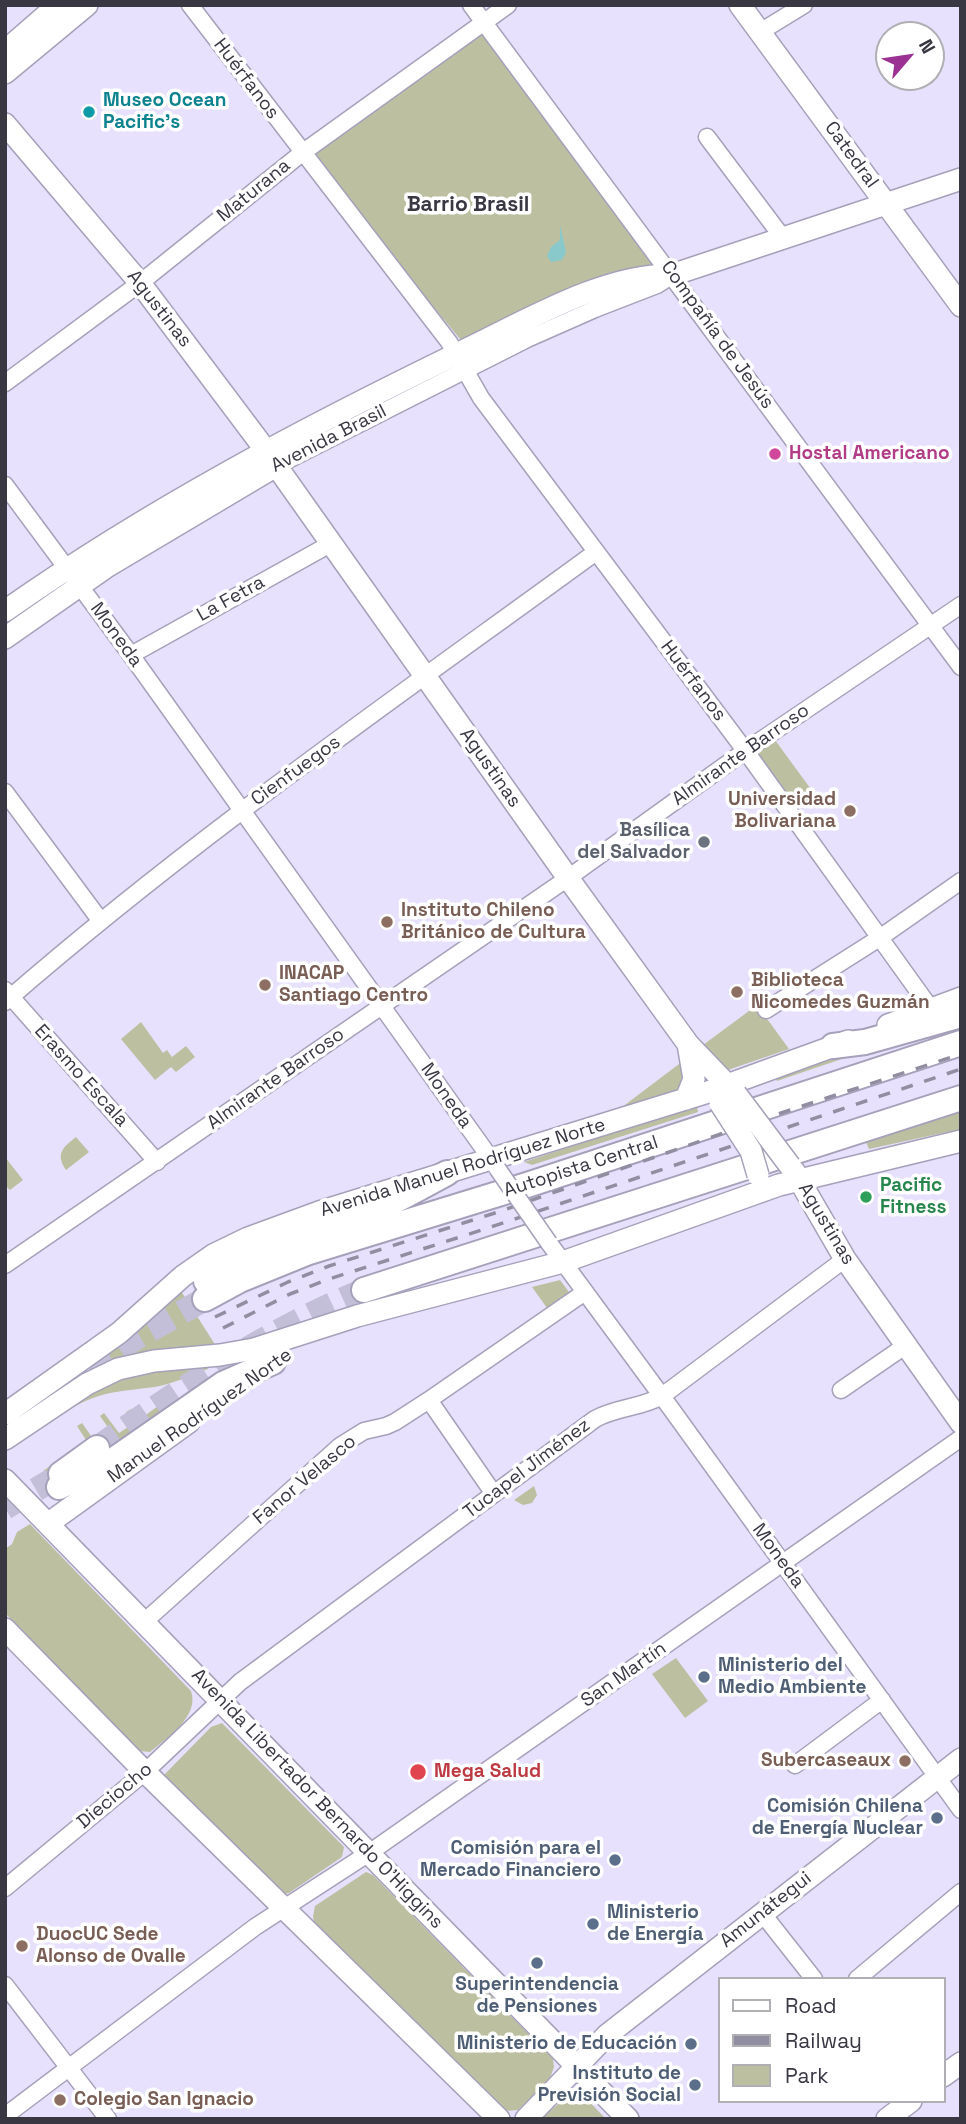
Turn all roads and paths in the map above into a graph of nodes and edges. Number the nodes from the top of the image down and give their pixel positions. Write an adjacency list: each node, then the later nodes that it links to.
1 (58, 5): 10 (main road)
2 (87, 5): 11 (main road)
3 (190, 5): 14 (street, Huérfanos)
4 (471, 5): 8 (street, Compañía de Jesús)
5 (508, 5): 8 (street, Maturana)
6 (740, 5): 9 (main road, Catedral)
7 (804, 5): 9 (street)
8 (483, 22): 14 (street, Maturana); 18 (street, Compañía de Jesús)
9 (760, 32): 16 (main road, Catedral)
10 (5, 51)
11 (5, 73)
12 (5, 124): 19 (main road, Agustinas)
13 (707, 137): 17 (street)
14 (302, 153): 19 (street, Maturana); 21 (street, Huérfanos)
15 (961, 179): 16 (main road, Avenida Brasil)
16 (887, 204): 17 (main road, Avenida Brasil); 20 (main road, Catedral)
17 (783, 239): 18 (main road, Avenida Brasil)
18 (672, 275): 21 (main road, Avenida Brasil); 30 (street, Compañía de Jesús)
19 (140, 283): 22 (street, Maturana); 23 (main road, Agustinas)
20 (961, 306)
21 (460, 362): 23 (main road, Avenida Brasil); 26 (street, Huérfanos)
22 (5, 383)
23 (271, 458): 25 (main road, Agustinas); 27 (main road, Avenida Brasil)
24 (5, 485): 27 (street, Moneda)
25 (331, 543): 32 (street, La Fetra); 34 (main road, Agustinas)
26 (596, 552): 34 (street, Cienfuegos); 35 (street, Huérfanos)
27 (73, 577): 29 (main road, Avenida Brasil); 31 (main road, Avenida Brasil); 32 (street, Moneda)
28 (961, 605): 30 (street, Almirante Barroso)
29 (5, 611)
30 (931, 626): 33 (street, Compañía de Jesús); 35 (street, Almirante Barroso)
31 (5, 638)
32 (131, 655): 37 (street, Moneda)
33 (961, 667)
34 (425, 676): 37 (street, Cienfuegos); 38 (main road, Agustinas)
35 (746, 751): 38 (street, Almirante Barroso); 41 (street, Huérfanos)
36 (7, 799): 40 (street)
37 (241, 811): 40 (street, Cienfuegos); 44 (street, Moneda)
38 (568, 878): 44 (street, Almirante Barroso); 49 (main road, Agustinas)
39 (961, 881): 41 (street)
40 (100, 920): 42 (street, Cienfuegos)
41 (881, 937): 45 (street, Huérfanos); 46 (street)
42 (7, 997): 54 (street, Erasmo Escala)
43 (961, 998): 45 (main road, Avenida Manuel Rodríguez Norte)
44 (382, 1006): 54 (street, Almirante Barroso); 55 (street, Moneda)
45 (931, 1009): 50 (main road, Avenida Manuel Rodríguez Norte)
46 (766, 1010)
47 (961, 1015): 50 (highway)
48 (961, 1043): 56 (highway, Autopista Central)
49 (688, 1044): 51 (main road, Agustinas); 51 (main road)
50 (833, 1046): 51 (main road, Avenida Manuel Rodríguez Norte)
51 (715, 1095): 55 (main road, Avenida Manuel Rodríguez Norte); 57 (main road, Agustinas, bridge); 58 (main road, bridge)
52 (961, 1098): 62 (highway)
53 (961, 1141): 57 (main road)
54 (157, 1162): 61 (street, Almirante Barroso)
55 (494, 1164): 56 (main road, Avenida Manuel Rodríguez Norte); 60 (street, Moneda, bridge)
56 (447, 1172): 70 (main road, Avenida Manuel Rodríguez Norte)
57 (795, 1173): 58 (main road); 59 (main road, Agustinas)
58 (755, 1185): 60 (main road)
59 (845, 1259): 65 (main road, Agustinas); 68 (street, Tucapel Jiménez)
60 (563, 1262): 63 (street, Moneda); 64 (main road)
61 (5, 1265)
62 (364, 1290)
63 (585, 1292): 68 (street, Moneda); 69 (street, Fanor Velasco)
64 (356, 1316): 66 (main road, Manuel Rodríguez Norte); 73 (main road)
65 (905, 1346): 67 (street); 71 (main road, Agustinas)
66 (272, 1362): 74 (highway); 77 (main road, Manuel Rodríguez Norte)
67 (841, 1390)
68 (662, 1396): 76 (street, Tucapel Jiménez); 78 (street, Moneda)
69 (429, 1400): 76 (street); 79 (street, Fanor Velasco)
70 (5, 1413)
71 (961, 1423)
72 (961, 1438): 78 (street, San Martín)
73 (5, 1439)
74 (97, 1448)
75 (5, 1480): 77 (main road, Avenida Libertador Bernardo O'Higgins)
76 (494, 1494): 81 (street, Tucapel Jiménez)
77 (49, 1523): 79 (main road, Avenida Libertador Bernardo O'Higgins)
78 (784, 1564): 82 (street, Moneda); 88 (street, San Martín)
79 (144, 1622): 81 (main road, Avenida Libertador Bernardo O'Higgins)
80 (5, 1629): 85 (main road)
81 (220, 1700): 85 (street, Dieciocho); 88 (main road, Avenida Libertador Bernardo O'Higgins)
82 (882, 1700): 84 (street); 86 (street, Moneda)
83 (961, 1759): 86 (main road, Amunátegui)
84 (795, 1765)
85 (145, 1772): 89 (street, Dieciocho); 91 (main road)
86 (938, 1778): 87 (street, Moneda); 92 (main road, Amunátegui)
87 (961, 1810)
88 (369, 1853): 91 (street, San Martín); 97 (main road, Avenida Libertador Bernardo O'Higgins)
89 (5, 1888)
90 (961, 1892): 94 (street)
91 (284, 1909): 98 (street, San Martín); 103 (main road)
92 (762, 1913): 93 (street); 97 (main road, Amunátegui)
93 (812, 1977)
94 (859, 1977)
95 (5, 1985): 98 (street)
96 (961, 2063): 99 (main road)
97 (576, 2066): 104 (main road, Amunátegui); 105 (main road, Avenida Libertador Bernardo O'Higgins)
98 (69, 2068): 101 (street, San Martín); 102 (street)
99 (945, 2075)
100 (908, 2103): 106 (main road)
101 (5, 2116)
102 (107, 2119)
103 (499, 2119)
104 (526, 2119)
105 (628, 2119)
106 (887, 2119)

